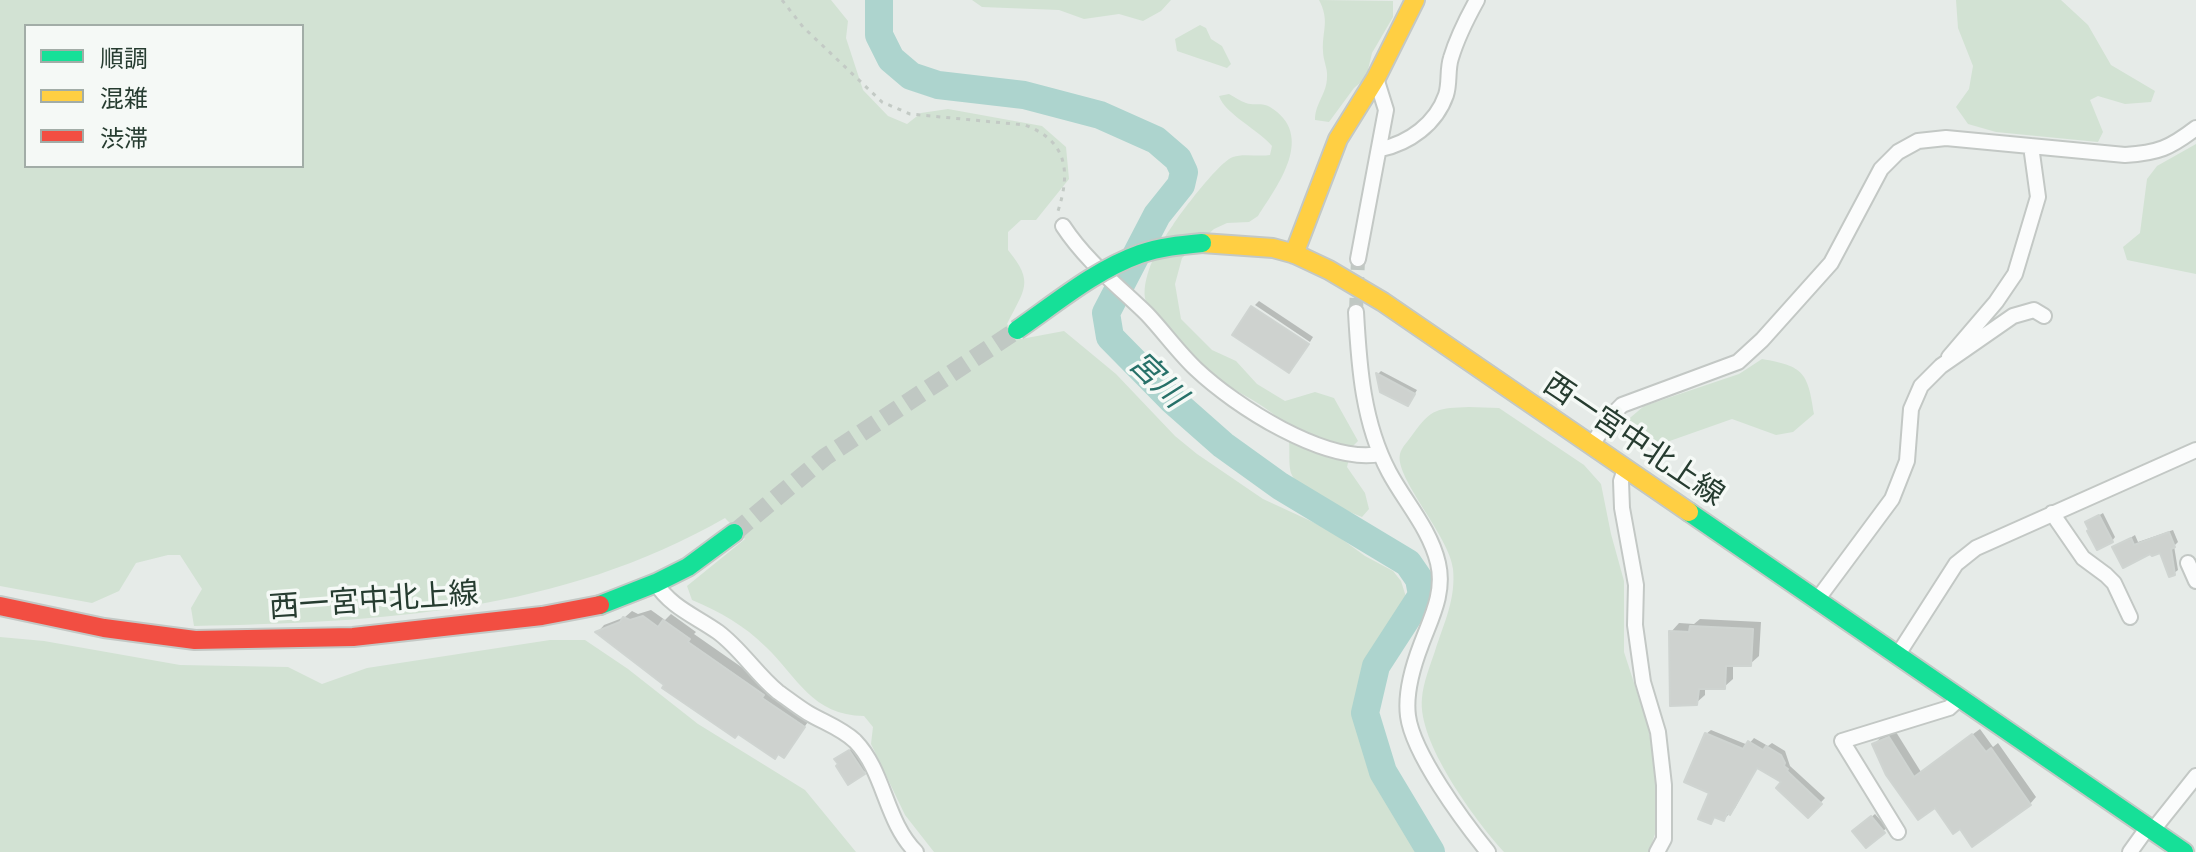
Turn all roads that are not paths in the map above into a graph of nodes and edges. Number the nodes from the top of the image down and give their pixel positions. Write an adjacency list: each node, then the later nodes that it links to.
1 (1415, 0): 3 (main road)
2 (1477, 0): 6 (street)
3 (1376, 78): 6 (street); 8 (main road)
4 (2196, 128): 5 (street)
5 (2031, 146): 13 (street); 14 (street)
6 (1381, 149): 9 (street)
7 (1063, 226): 16 (street)
8 (1294, 254): 12 (main road, 西一宮中北上線, bridge); 14 (main road, 西一宮中北上線)
9 (1358, 259)
10 (1356, 312): 16 (street)
11 (2044, 316): 13 (street)
12 (1017, 330)
13 (1941, 366): 23 (street)
14 (1591, 446): 17 (main road, 西一宮中北上線)
15 (2196, 450): 18 (street)
16 (1380, 454): 32 (street)
17 (1625, 469): 23 (main road, 西一宮中北上線); 33 (street)
18 (2052, 513): 25 (street); 26 (street)
19 (734, 533): 22 (main road, 西一宮中北上線)
20 (2188, 563): 21 (street)
21 (2196, 581)
22 (656, 583): 24 (main road, 西一宮中北上線); 31 (street)
23 (1817, 600): 26 (main road, 西一宮中北上線)
24 (0, 606)
25 (2130, 617)
26 (1897, 656): 27 (main road, 西一宮中北上線)
27 (1959, 699): 29 (main road, 西一宮中北上線); 30 (street)
28 (2196, 776): 29 (street)
29 (2150, 829): 34 (street); 35 (main road, 西一宮中北上線)
30 (1898, 832)
31 (916, 852)
32 (1488, 852)
33 (1657, 852)
34 (2130, 852)
35 (2184, 852)

